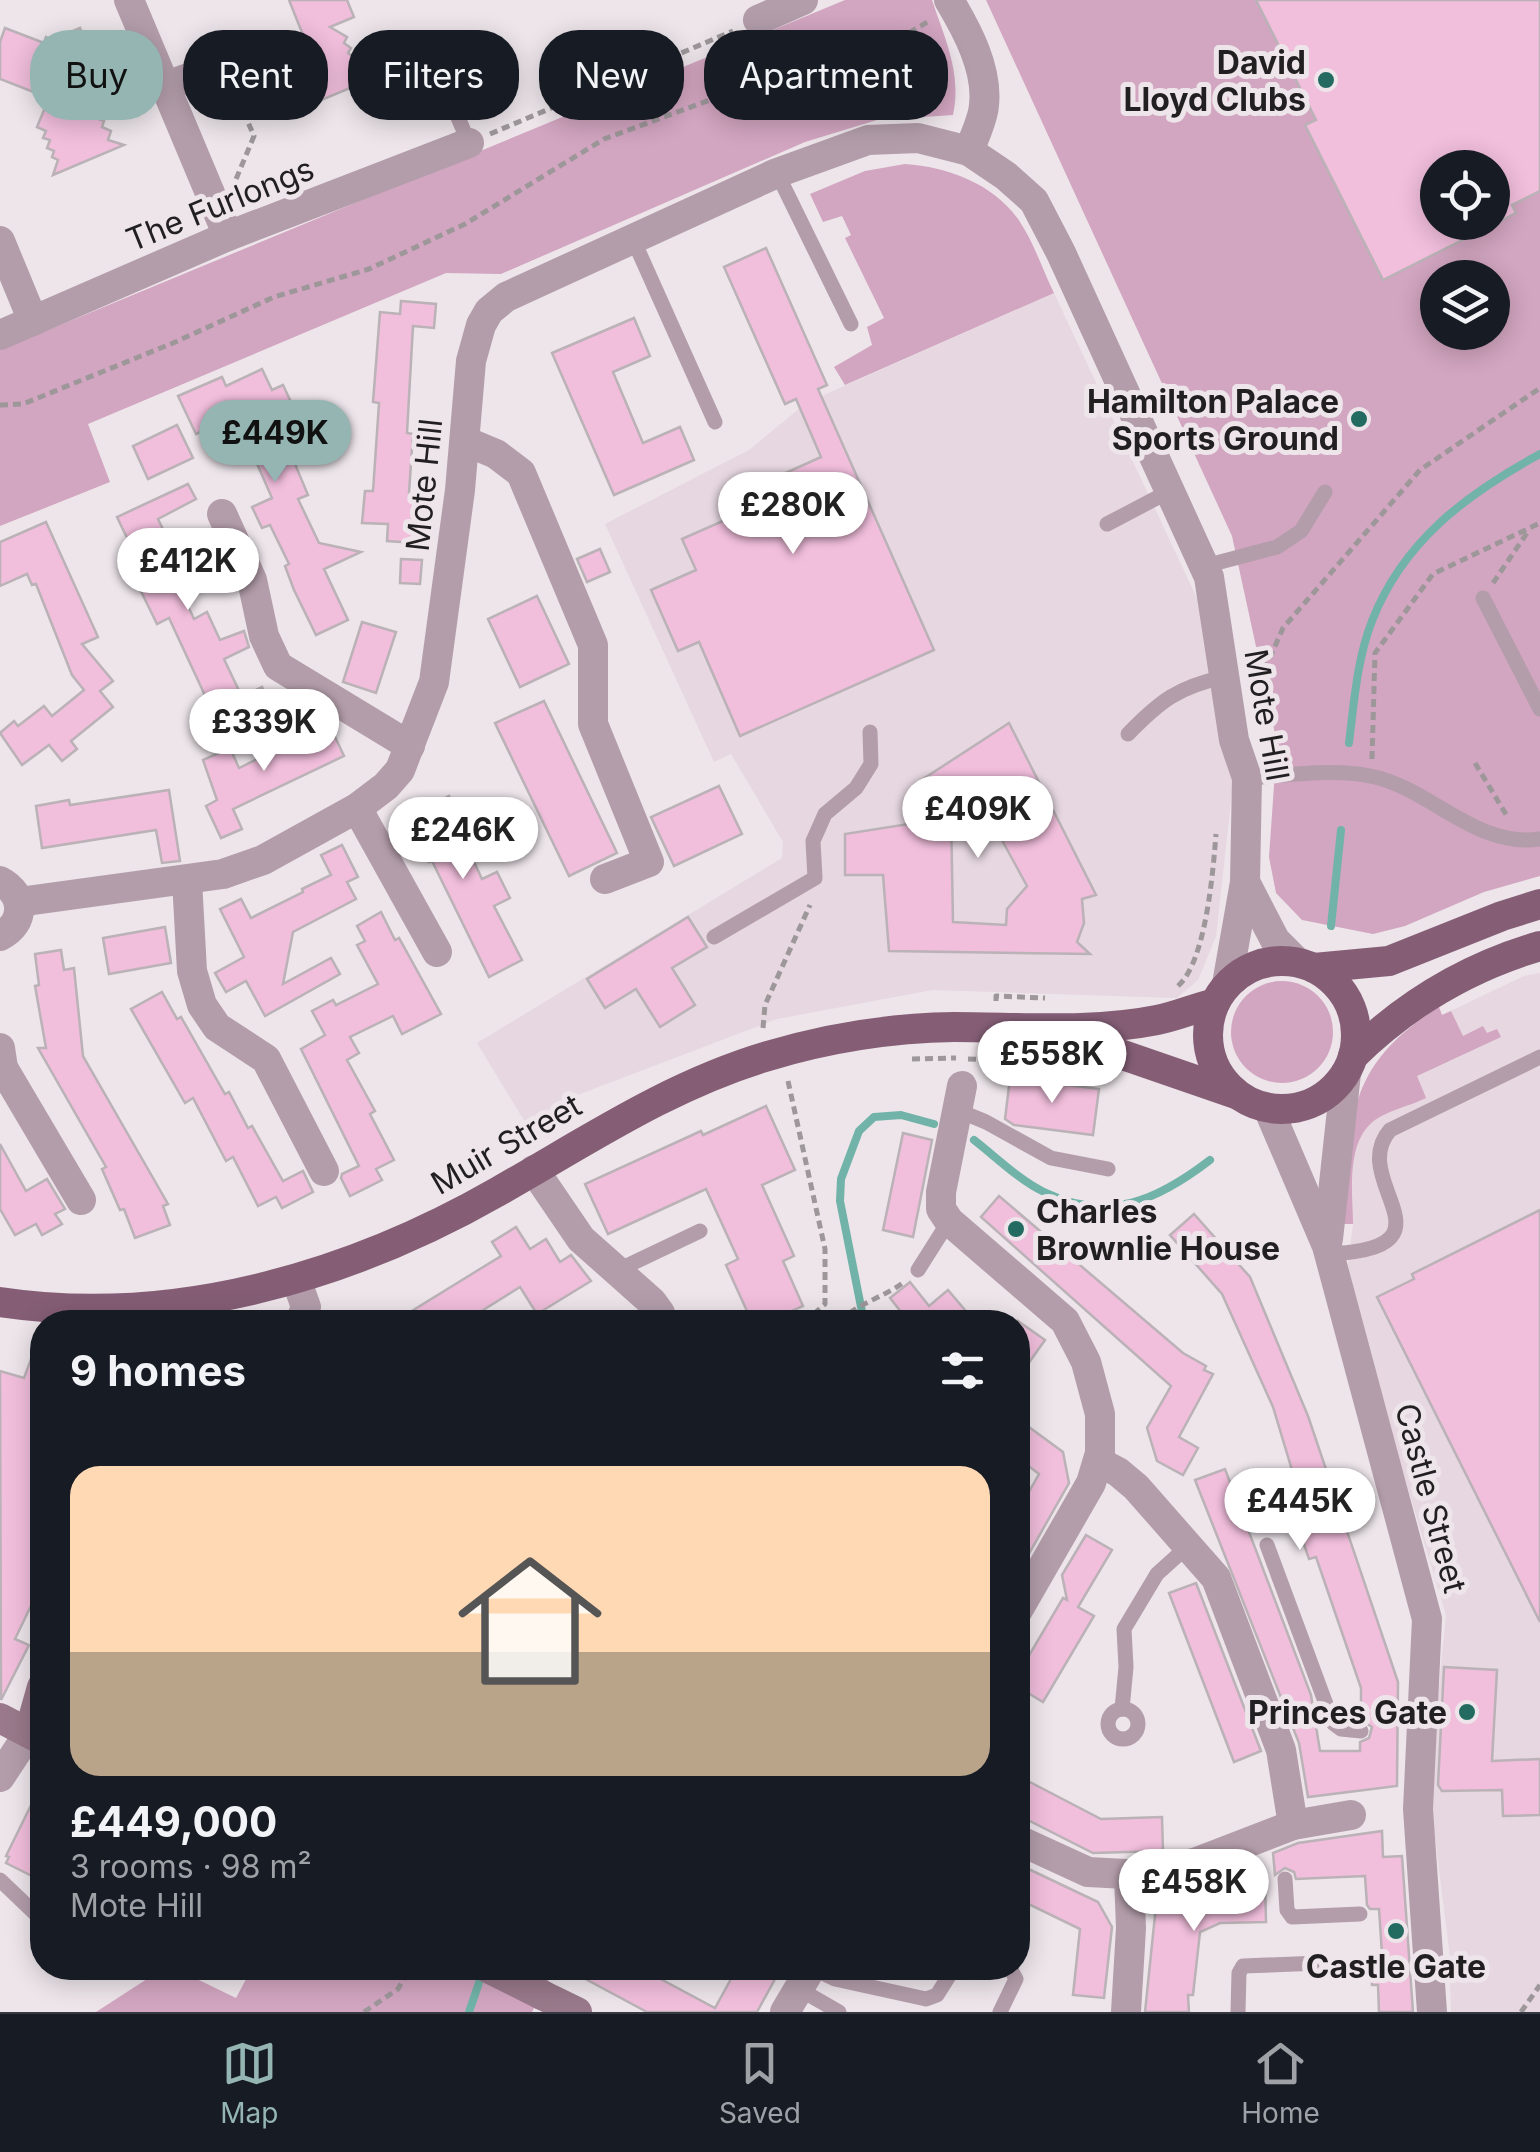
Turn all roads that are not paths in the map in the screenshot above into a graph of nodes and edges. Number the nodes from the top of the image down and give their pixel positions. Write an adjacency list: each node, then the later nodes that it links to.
1 (129, 0): 6 (street)
2 (803, 0): 4 (street)
3 (951, 4): 9 (street)
4 (755, 10)
5 (183, 80): 6 (street)
6 (166, 86): 11 (street)
7 (459, 120): 8 (lane)
8 (469, 143): 11 (street, The Furlongs)
9 (969, 152): 10 (street, Mote Hill); 19 (street, Mote Hill)
10 (777, 172): 12 (street, Mote Hill); 15 (lane)
11 (228, 236): 14 (street, The Furlongs)
12 (632, 238): 17 (lane); 18 (street, Mote Hill)
13 (0, 240): 14 (street)
14 (34, 321): 16 (street, The Furlongs)
15 (851, 324)
16 (0, 335)
17 (716, 422)
18 (465, 441): 29 (street, Mote Hill); 33 (street)
19 (1170, 491): 22 (lane); 23 (street, Mote Hill)
20 (1325, 492): 23 (lane)
21 (222, 514): 29 (street)
22 (1108, 524)
23 (1205, 566): 25 (street, Mote Hill)
24 (1483, 598): 26 (lane)
25 (1224, 677): 28 (lane); 30 (street, Mote Hill)
26 (1540, 709)
27 (870, 732): 39 (lane)
28 (1128, 734)
29 (410, 746): 31 (street, Mote Hill)
30 (1247, 778): 32 (lane); 35 (street, Mote Hill)
31 (357, 808): 34 (street, Mote Hill); 41 (street)
32 (1540, 839)
33 (605, 879)
34 (187, 880): 36 (street, Mote Hill); 53 (street)
35 (1244, 882): 42 (street, Mote Hill); 43 (street, Mote Hill)
36 (10, 892): 38 (street, Mote Hill)
37 (1540, 904): 42 (main road)
38 (0, 936)
39 (714, 936)
40 (1540, 946): 47 (main road)
41 (437, 952)
42 (1306, 965): 43 (main road); 47 (main road)
43 (1221, 994): 44 (main road, Muir Street); 49 (main road)
44 (1046, 1014): 49 (main road, Muir Street); 52 (main road, Muir Street)
45 (0, 1048): 54 (street)
46 (1540, 1058): 57 (lane)
47 (1350, 1064): 50 (main road); 57 (street, Castle Street)
48 (962, 1085): 51 (lane); 55 (street)
49 (1239, 1095): 50 (main road)
50 (1268, 1108): 57 (street, Castle Street)
51 (1108, 1168)
52 (534, 1170): 59 (street); 60 (main road, Muir Street)
53 (324, 1171)
54 (80, 1200)
55 (949, 1221): 58 (lane); 66 (street)
56 (700, 1231): 59 (lane)
57 (1329, 1250): 96 (street, Castle Street)
58 (918, 1270)
59 (616, 1271): 65 (street)
60 (296, 1279): 63 (main road, Muir Street); 64 (street)
61 (0, 1302): 62 (main road, Muir Street)
62 (77, 1310)
63 (160, 1310)
64 (305, 1310)
65 (658, 1310)
66 (1099, 1462): 68 (street); 69 (street)
67 (1267, 1545): 72 (lane)
68 (1188, 1546): 70 (lane); 77 (street)
69 (1030, 1589)
70 (1122, 1709)
71 (0, 1718): 73 (main road)
72 (1360, 1731)
73 (30, 1734)
74 (30, 1744): 75 (street)
75 (0, 1776)
76 (1351, 1816): 77 (street)
77 (1286, 1834): 79 (street)
78 (1030, 1845): 79 (street)
79 (1129, 1876): 94 (street)
80 (1285, 1879): 83 (lane)
81 (0, 1880): 82 (lane)
82 (30, 1909)
83 (1360, 1914)
84 (1320, 1963): 95 (lane)
85 (512, 1980): 91 (main road, bridge)
86 (828, 1980): 90 (lane)
87 (840, 1980): 88 (lane)
88 (947, 1980)
89 (1016, 1980): 93 (lane)
90 (802, 1984): 92 (lane)
91 (577, 2012)
92 (840, 2012)
93 (1000, 2012)
94 (1126, 2012)
95 (1238, 2012)
96 (1432, 2012)

